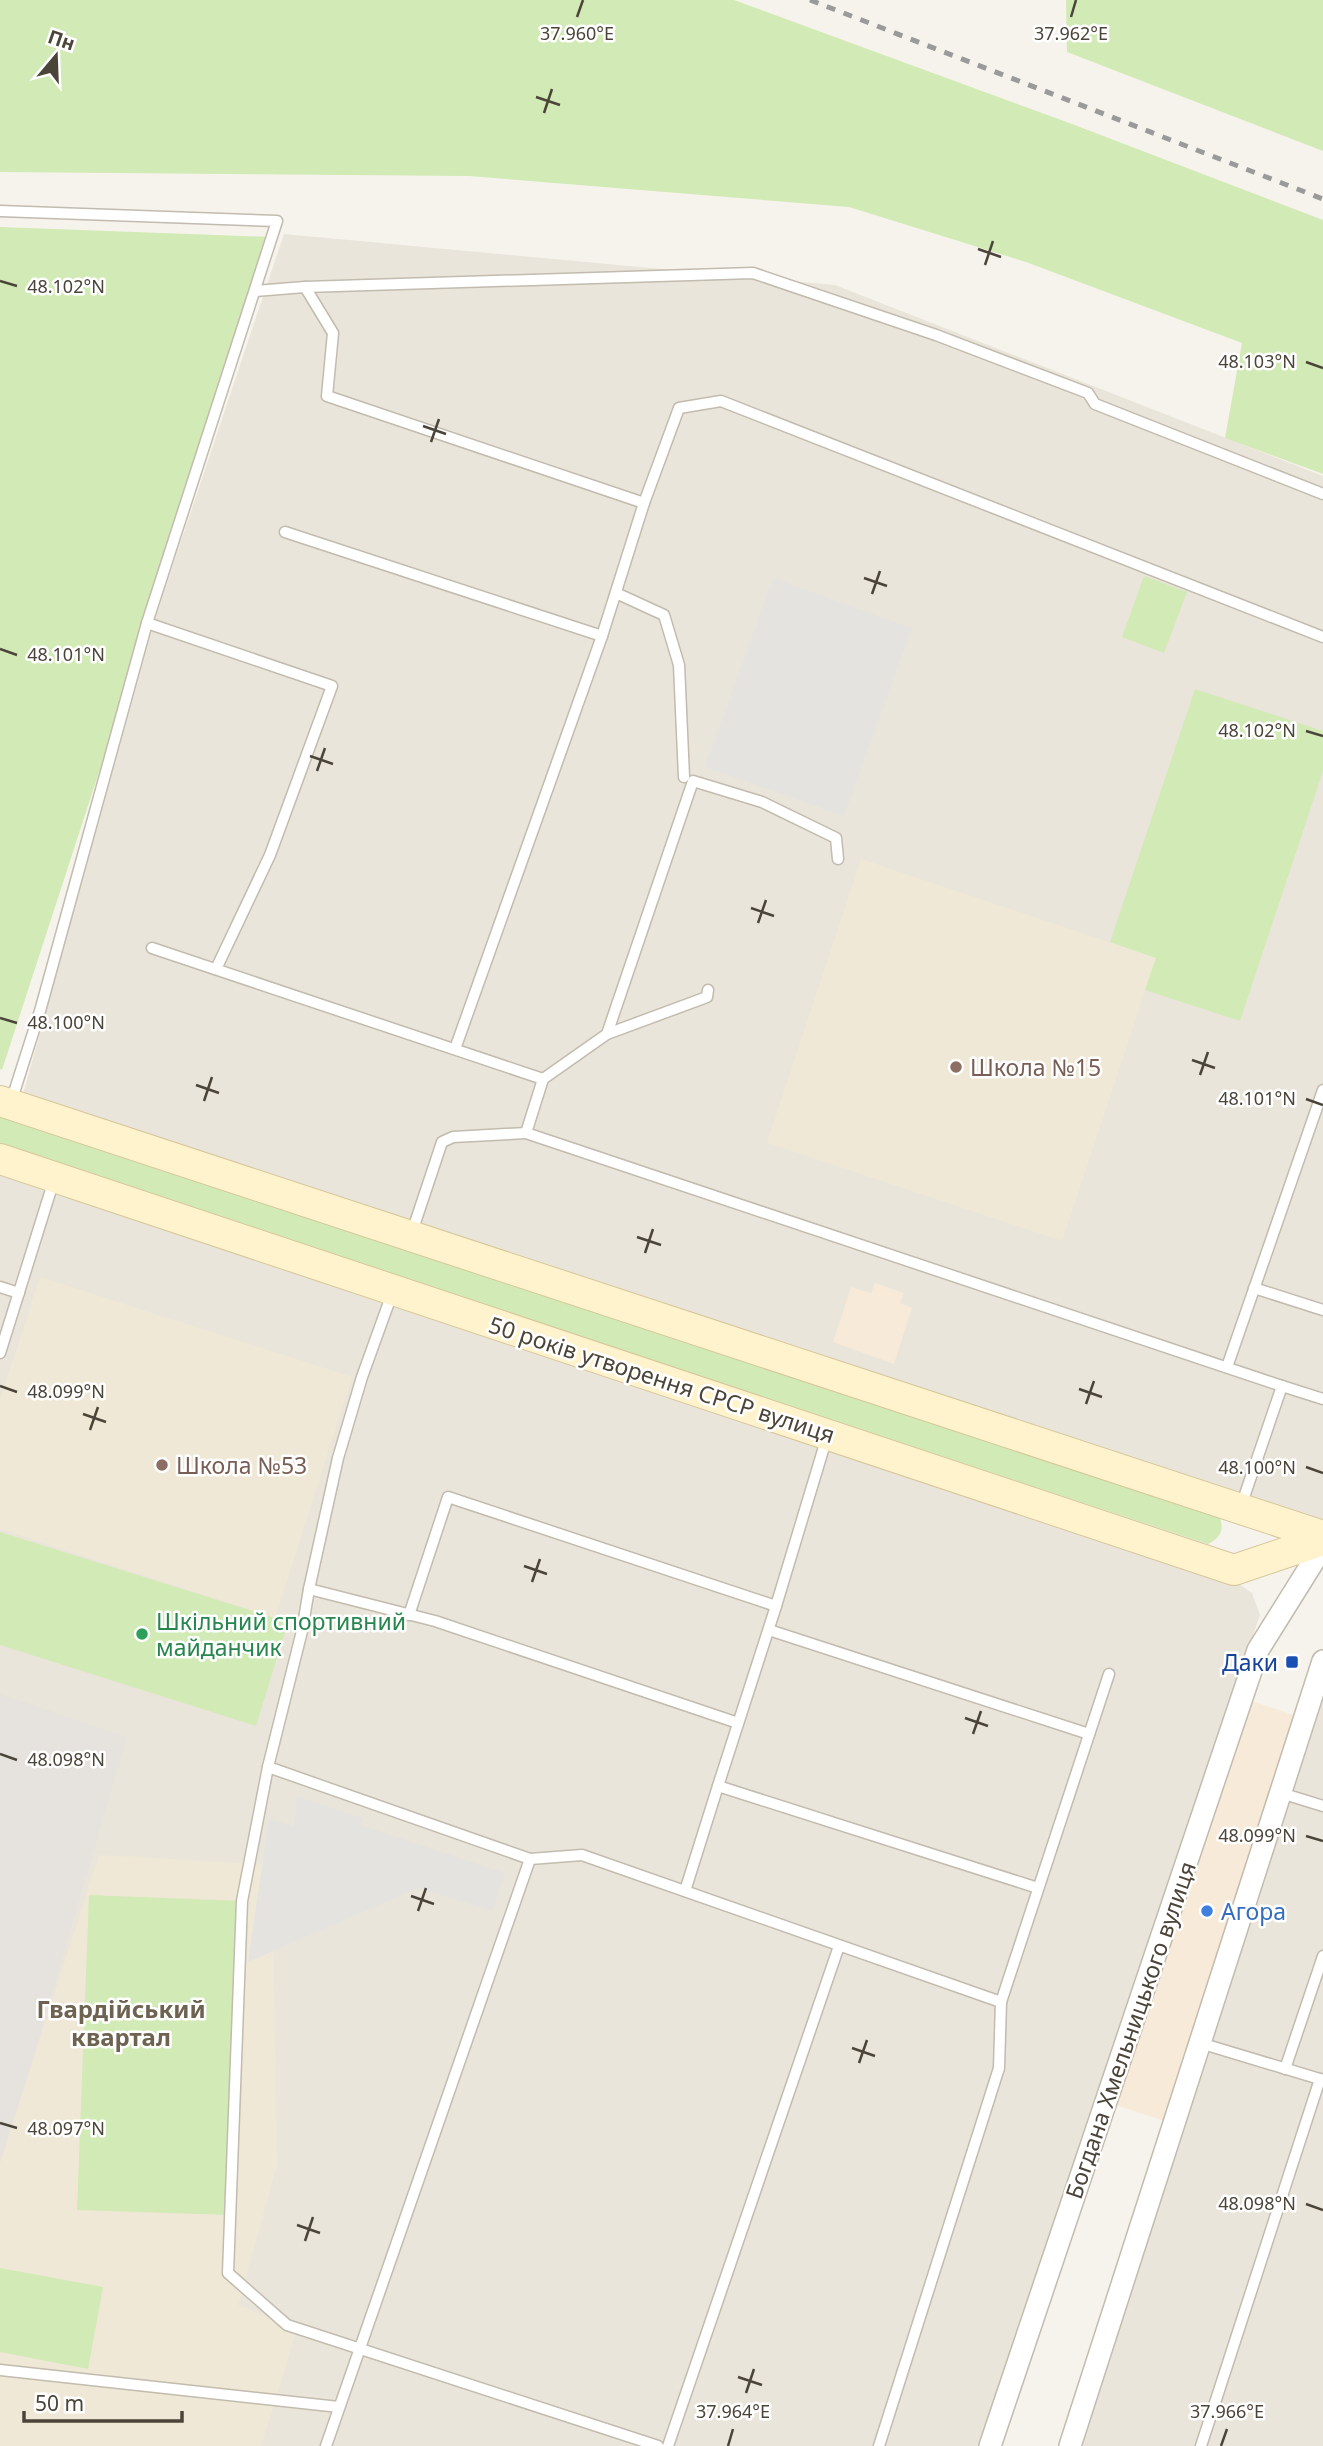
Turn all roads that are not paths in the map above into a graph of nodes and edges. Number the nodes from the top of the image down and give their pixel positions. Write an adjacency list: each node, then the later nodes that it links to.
1 (0, 211): 3 (lane)
2 (305, 287): 3 (lane); 4 (lane); 5 (lane)
3 (255, 291): 8 (lane)
4 (1323, 494)
5 (644, 503): 7 (lane); 10 (lane)
6 (285, 532): 9 (lane)
7 (616, 593): 9 (lane); 11 (lane)
8 (147, 623): 14 (lane); 20 (lane)
9 (602, 636): 17 (lane)
10 (1323, 637)
11 (684, 777)
12 (838, 859): 16 (lane)
13 (152, 948): 14 (lane)
14 (216, 969): 17 (lane)
15 (708, 990): 16 (lane)
16 (607, 1034): 18 (lane)
17 (455, 1049): 18 (lane)
18 (544, 1079): 21 (lane)
19 (1323, 1090): 26 (lane)
20 (5, 1103): 24 (main road, 50 років утворення СРСР вулиця)
21 (526, 1133): 24 (lane); 31 (lane)
22 (0, 1159): 23 (main road, 50 років утворення СРСР вулиця)
23 (55, 1177): 27 (main road, 50 років утворення СРСР вулиця); 28 (lane)
24 (411, 1236): 35 (main road, 50 років утворення СРСР вулиця)
25 (0, 1286): 28 (lane)
26 (1254, 1288): 29 (lane); 31 (lane)
27 (393, 1290): 34 (main road, 50 років утворення СРСР вулиця); 38 (lane)
28 (19, 1293): 30 (lane)
29 (1323, 1310)
30 (0, 1353)
31 (1227, 1367): 32 (lane)
32 (1282, 1386): 33 (lane); 35 (lane)
33 (1323, 1399)
34 (828, 1434): 36 (main road, 50 років утворення СРСР вулиця); 39 (lane)
35 (1241, 1509): 36 (main road, 50 років утворення СРСР вулиця)
36 (1323, 1538)
37 (1323, 1546): 66 (street, Богдана Хмельницького вулиця)
38 (309, 1589): 40 (lane); 46 (lane)
39 (776, 1606): 40 (lane); 41 (lane)
40 (409, 1615): 44 (lane)
41 (769, 1630): 44 (lane); 45 (lane)
42 (1323, 1661): 48 (street)
43 (1109, 1674): 45 (lane)
44 (738, 1723): 47 (lane)
45 (1089, 1734): 51 (lane)
46 (268, 1767): 50 (lane); 59 (lane)
47 (718, 1786): 51 (lane); 52 (lane)
48 (1280, 1793): 49 (lane); 56 (street)
49 (1323, 1806)
50 (530, 1859): 52 (lane); 59 (lane)
51 (1038, 1888): 55 (lane)
52 (685, 1891): 53 (lane)
53 (839, 1946): 55 (lane); 64 (lane)
54 (1323, 1956): 57 (lane)
55 (1001, 2002): 65 (lane)
56 (1200, 2043): 57 (lane); 67 (street)
57 (1285, 2069): 58 (lane)
58 (1321, 2080): 68 (lane)
59 (359, 2349): 61 (lane); 63 (lane)
60 (0, 2370): 61 (lane)
61 (339, 2407): 62 (lane)
62 (326, 2446)
63 (658, 2446)
64 (668, 2446)
65 (879, 2446)
66 (990, 2446)
67 (1070, 2446)
68 (1201, 2446)

